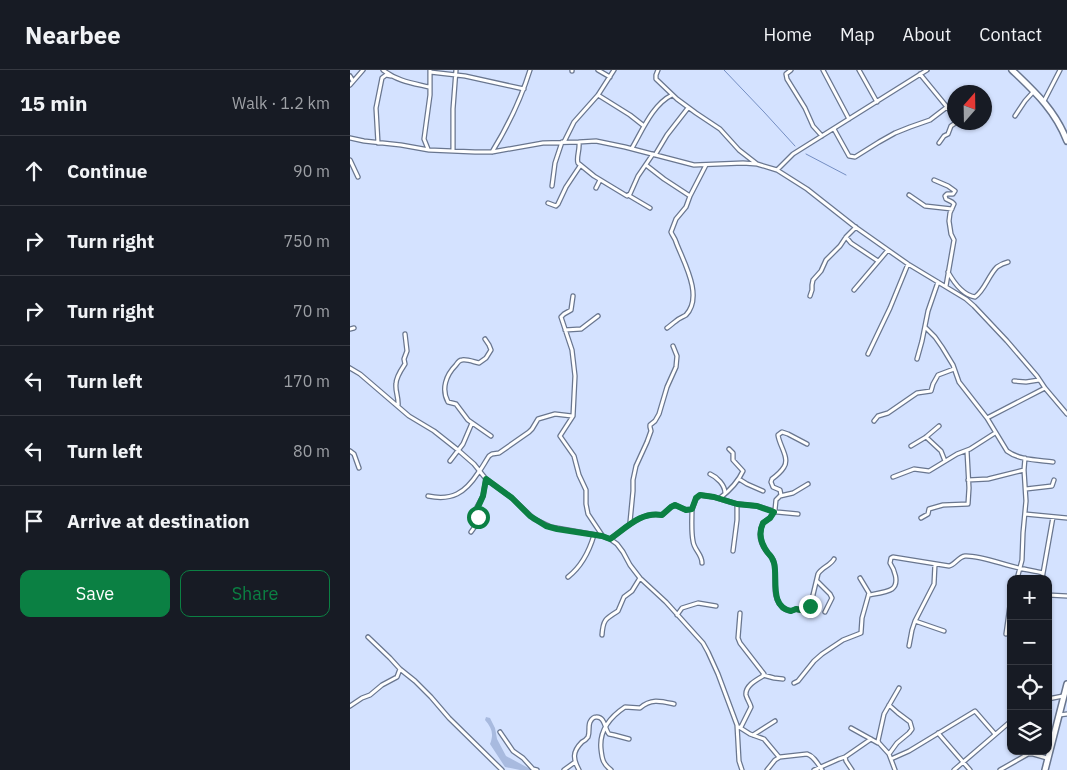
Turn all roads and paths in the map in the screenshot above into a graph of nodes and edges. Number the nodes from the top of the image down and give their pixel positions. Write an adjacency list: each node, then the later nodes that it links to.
1 (363, 70): 19 (street)
2 (383, 70): 17 (street)
3 (530, 70): 22 (street)
4 (598, 70): 18 (street)
5 (614, 70): 18 (street)
6 (658, 70): 25 (street)
7 (791, 70): 36 (street)
8 (859, 70): 26 (street)
9 (927, 70): 15 (street)
10 (1012, 70): 23 (highway)
11 (1060, 70): 27 (street)
12 (430, 71): 14 (street); 21 (street)
13 (823, 71): 31 (street)
14 (456, 72): 22 (street); 45 (street)
15 (920, 74): 26 (street); 28 (street)
16 (350, 76): 19 (street)
17 (391, 76): 21 (street); 42 (street)
18 (610, 76): 24 (street)
19 (353, 81): 20 (street)
20 (350, 85)
21 (429, 87): 44 (street)
22 (524, 88): 46 (street)
23 (1034, 91): 27 (highway); 30 (street)
24 (598, 95): 32 (street); 39 (street)
25 (672, 95): 29 (street); 32 (street)
26 (877, 102): 31 (street)
27 (1044, 102): 34 (highway)
28 (947, 107): 33 (street)
29 (688, 108): 47 (street); 49 (street)
30 (1015, 116)
31 (849, 119): 33 (street)
32 (644, 126): 43 (street)
33 (834, 129): 36 (street)
34 (1065, 129): 38 (highway)
35 (950, 130): 41 (street)
36 (822, 136): 53 (street)
37 (350, 138): 42 (street)
38 (1067, 141)
39 (563, 142): 40 (street); 46 (street); 57 (street)
40 (579, 142): 43 (street); 52 (street)
41 (939, 142)
42 (378, 143): 44 (street)
43 (632, 148): 47 (street)
44 (429, 150): 45 (street)
45 (453, 151): 46 (street)
46 (492, 152)
47 (654, 155): 50 (street); 51 (street)
48 (350, 160): 54 (street)
49 (757, 164): 51 (street); 53 (street)
50 (646, 165): 59 (street); 61 (street)
51 (706, 165): 61 (street)
52 (580, 166): 55 (street); 62 (street)
53 (777, 170): 65 (street)
54 (358, 177)
55 (600, 180): 58 (street); 59 (street)
56 (934, 180): 64 (street)
57 (552, 186)
58 (596, 188)
59 (628, 195): 63 (street)
60 (909, 195): 64 (street)
61 (690, 196): 79 (street)
62 (548, 203)
63 (650, 208)
64 (952, 209): 71 (street)
65 (856, 227): 66 (street); 67 (street)
66 (846, 237): 68 (street); 76 (street)
67 (888, 250): 68 (street); 70 (street)
68 (878, 261): 74 (street)
69 (1008, 262): 71 (street)
70 (908, 264): 72 (street); 84 (street)
71 (948, 271): 73 (street)
72 (938, 282): 73 (street); 78 (street)
73 (946, 286): 88 (street)
74 (854, 290)
75 (574, 296): 80 (street)
76 (810, 296)
77 (598, 316): 80 (street)
78 (925, 327): 85 (street); 87 (street)
79 (667, 328)
80 (564, 330): 93 (street)
81 (405, 334): 91 (street)
82 (485, 339): 96 (street)
83 (673, 346): 135 (street)
84 (868, 354)
85 (917, 359)
86 (350, 368): 91 (street)
87 (954, 369): 94 (street); 95 (street)
88 (1039, 380): 89 (street); 90 (street)
89 (1014, 381)
90 (1045, 388): 92 (street); 94 (street)
91 (398, 406): 104 (street)
92 (1067, 414)
93 (573, 416): 113 (street); 138 (street)
94 (987, 418): 98 (street)
95 (874, 421)
96 (472, 423): 99 (street); 104 (street)
97 (939, 426): 100 (street)
98 (995, 433): 106 (street); 107 (street)
99 (491, 436)
100 (926, 437): 102 (street); 109 (street)
101 (807, 444): 125 (street)
102 (911, 446)
103 (729, 449): 117 (street)
104 (458, 450): 108 (street); 113 (street)
105 (350, 451): 111 (street)
106 (967, 451): 109 (street); 118 (street)
107 (1025, 458): 110 (street); 112 (street)
108 (450, 461)
109 (945, 461): 115 (street)
110 (1053, 462)
111 (359, 468)
112 (1024, 470): 118 (street); 121 (street)
113 (480, 471): 116 (street); 124 (street)
114 (710, 474): 123 (street)
115 (893, 477)
116 (486, 479): 136 (street); 137 (street)
117 (739, 479): 122 (street); 123 (street)
118 (968, 480): 133 (street)
119 (1054, 480): 121 (street)
120 (808, 484): 125 (street)
121 (1026, 489): 131 (street)
122 (763, 491)
123 (725, 494): 126 (street)
124 (428, 496)
125 (780, 496): 129 (street)
126 (719, 498): 127 (street); 128 (street)
127 (737, 504): 129 (street); 140 (street)
128 (692, 509): 135 (street); 142 (street)
129 (774, 512): 130 (street); 150 (street)
130 (798, 514)
131 (1025, 514): 132 (street); 144 (street)
132 (1052, 517): 134 (street); 145 (street)
133 (921, 518)
134 (1067, 518)
135 (630, 523): 139 (street)
136 (471, 532)
137 (594, 535): 138 (street); 147 (street)
138 (602, 536): 139 (street)
139 (610, 539): 148 (street)
140 (733, 551)
141 (834, 559): 150 (street)
142 (702, 563)
143 (935, 564): 144 (street); 151 (street); 159 (street)
144 (1021, 569): 145 (street); 146 (street)
145 (1043, 573)
146 (1019, 575)
147 (568, 577)
148 (640, 578): 157 (street); 162 (street)
149 (860, 578): 151 (street)
150 (817, 581): 155 (street)
151 (869, 595): 168 (street)
152 (1052, 595): 153 (street)
153 (1067, 596)
154 (716, 606): 157 (street)
155 (825, 612)
156 (740, 614): 166 (street)
157 (677, 615): 180 (street)
158 (1008, 620): 161 (street)
159 (915, 621): 160 (street); 164 (street)
160 (944, 631)
161 (1006, 634)
162 (602, 635)
163 (368, 637): 165 (street)
164 (909, 646)
165 (400, 669): 175 (street); 200 (street)
166 (764, 675): 167 (street); 182 (street)
167 (783, 679)
168 (794, 682)
169 (1067, 684): 171 (highway)
170 (899, 688): 174 (street)
171 (1064, 696): 172 (street); 177 (highway)
172 (1052, 698)
173 (674, 704): 181 (street)
174 (889, 705): 190 (street); 193 (street)
175 (350, 706)
176 (1067, 714): 177 (street)
177 (1059, 715): 196 (highway)
178 (775, 721): 187 (street)
179 (1007, 724): 186 (street)
180 (736, 725): 182 (street); 205 (street)
181 (605, 726): 188 (street); 197 (street); 204 (street)
182 (741, 728): 187 (street)
183 (851, 728): 189 (street)
184 (500, 732): 201 (street)
185 (938, 733): 186 (street); 193 (street); 198 (street)
186 (995, 734): 198 (street)
187 (752, 735): 194 (street)
188 (629, 739)
189 (871, 739): 190 (street); 195 (street)
190 (879, 743): 193 (street)
191 (1026, 755): 212 (street)
192 (1042, 755): 196 (street)
193 (890, 756): 209 (street)
194 (780, 757): 199 (street); 206 (street)
195 (845, 757): 199 (street); 208 (street)
196 (1047, 758): 213 (highway)
197 (575, 762): 202 (street); 203 (street)
198 (963, 763): 210 (street); 211 (street)
199 (821, 769): 207 (street)
200 (502, 770)
201 (537, 770)
202 (564, 770)
203 (579, 770)
204 (611, 770)
205 (742, 770)
206 (766, 770)
207 (814, 770)
208 (852, 770)
209 (895, 770)
210 (954, 770)
211 (970, 770)
212 (1000, 770)
213 (1045, 770)

